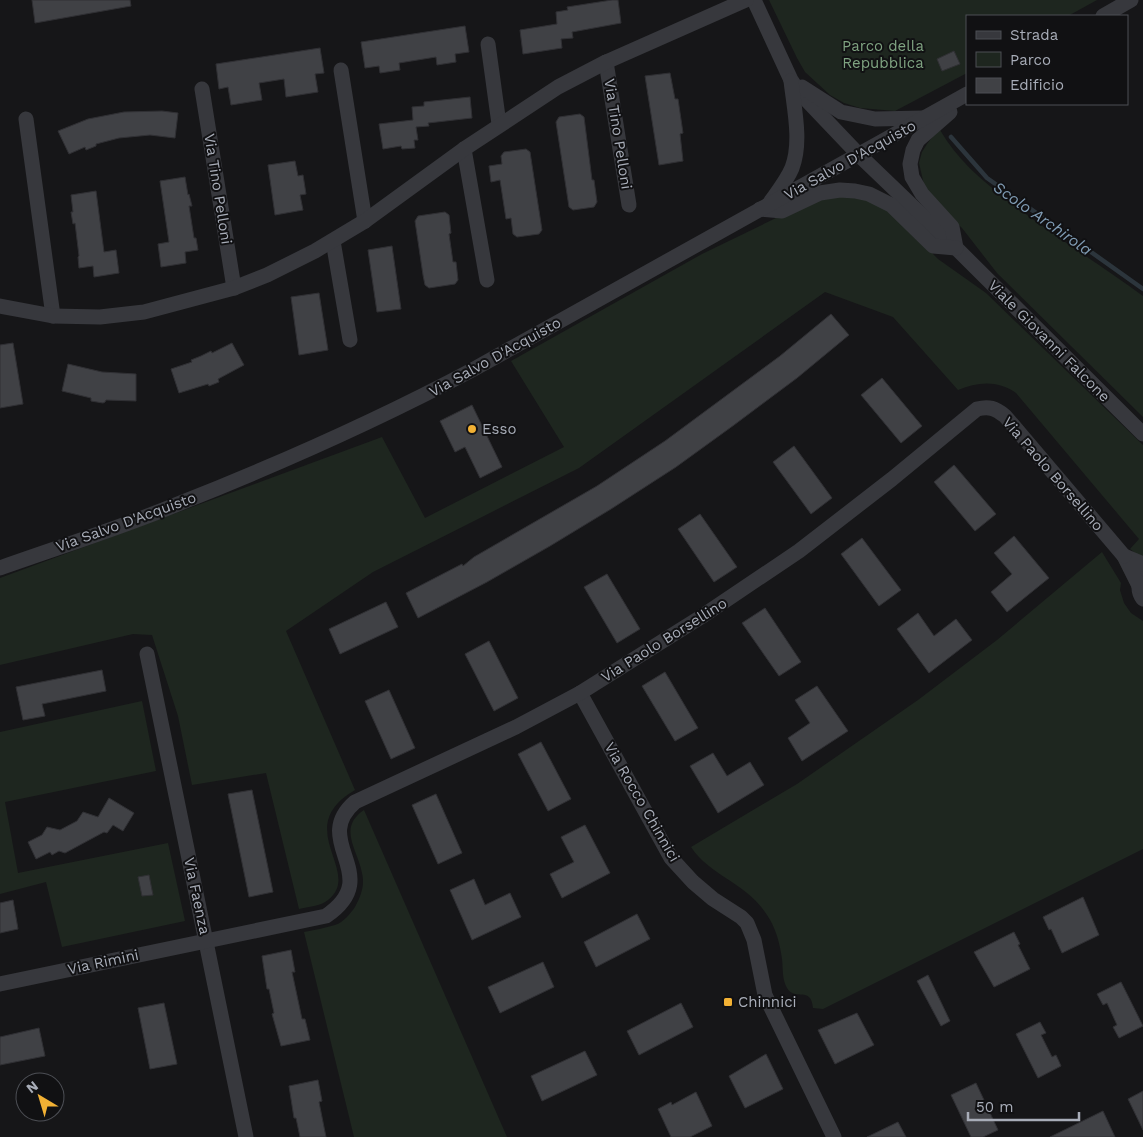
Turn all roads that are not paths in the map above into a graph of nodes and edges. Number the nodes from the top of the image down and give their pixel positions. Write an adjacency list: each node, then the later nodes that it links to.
1 (746, 0): 6 (street, Via Tino Pelloni)
2 (754, 0): 8 (street)
3 (1132, 0): 4 (street)
4 (1105, 15)
5 (488, 44): 14 (street)
6 (606, 62): 14 (street, Via Tino Pelloni); 17 (street, Via Tino Pelloni)
7 (341, 70): 19 (street)
8 (791, 80): 12 (street); 16 (street, Viale Giovanni Falcone); 18 (street)
9 (202, 89): 23 (street, Via Tino Pelloni)
10 (966, 95): 12 (street, Via Salvo D'Acquisto)
11 (966, 101): 21 (street, Viale Giovanni Falcone)
12 (925, 118): 16 (street, Via Salvo D'Acquisto)
13 (26, 119): 25 (street)
14 (499, 124): 15 (street, Via Tino Pelloni)
15 (464, 148): 19 (street, Via Tino Pelloni); 22 (street)
16 (860, 155): 18 (street, Via Salvo D'Acquisto); 21 (street, Viale Giovanni Falcone)
17 (629, 205)
18 (765, 207): 21 (street); 30 (street, Via Salvo D'Acquisto)
19 (365, 222): 20 (street, Via Tino Pelloni)
20 (333, 241): 23 (street, Via Tino Pelloni); 26 (street)
21 (956, 248): 27 (street, Viale Giovanni Falcone)
22 (487, 280)
23 (234, 288): 25 (street, Via Tino Pelloni)
24 (0, 306): 25 (street, Via Tino Pelloni)
25 (53, 316)
26 (350, 340)
27 (1143, 434)
28 (1124, 556): 29 (street); 31 (street); 33 (street, Via Paolo Borsellino)
29 (1143, 564)
30 (0, 568)
31 (1142, 587)
32 (147, 654): 34 (street, Via Faenza)
33 (580, 693): 34 (street, Via Paolo Borsellino); 37 (street, Via Rocco Chinnici)
34 (206, 941): 35 (street, Via Rimini); 36 (street, Via Faenza)
35 (0, 984)
36 (246, 1137)
37 (834, 1137)

